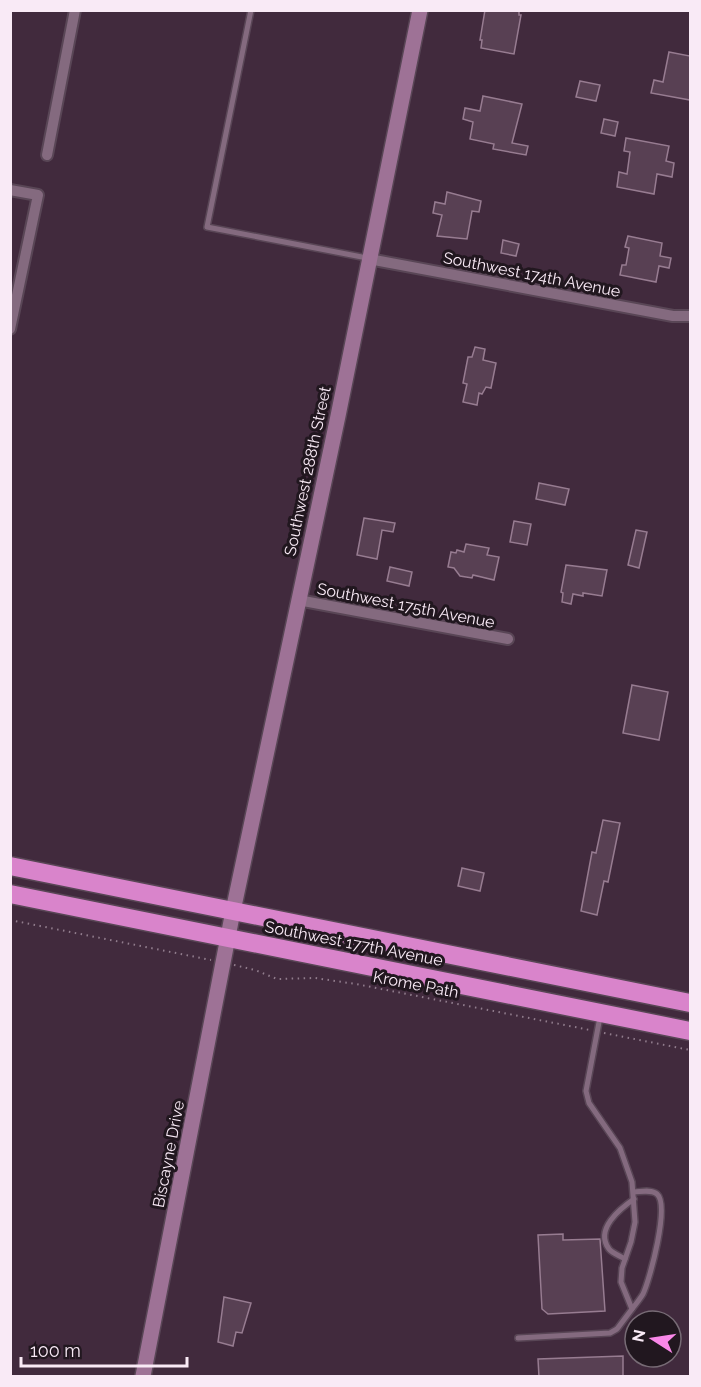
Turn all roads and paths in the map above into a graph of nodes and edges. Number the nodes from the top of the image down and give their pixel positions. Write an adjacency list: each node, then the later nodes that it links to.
1 (75, 10): 4 (street)
2 (251, 10): 6 (lane)
3 (420, 10): 6 (street, Southwest 288th Street)
4 (47, 155)
5 (10, 190): 8 (street)
6 (369, 259): 7 (street, Southwest 174th Avenue); 9 (street, Southwest 288th Street)
7 (690, 316)
8 (10, 329)
9 (298, 600): 10 (street, Southwest 175th Avenue); 13 (street, Southwest 288th Street)
10 (508, 639)
11 (10, 866): 13 (highway, Southwest 177th Avenue)
12 (10, 894): 15 (highway, Southwest 177th Avenue)
13 (233, 911): 15 (street, Southwest 288th Street); 18 (highway, Southwest 177th Avenue)
14 (10, 920): 16 (path)
15 (229, 938): 19 (highway, Southwest 177th Avenue); 30 (street, Biscayne Drive)
16 (202, 958)
17 (238, 965): 21 (path, Krome Path)
18 (690, 1003)
19 (601, 1013): 20 (highway, Southwest 177th Avenue); 24 (lane)
20 (690, 1030)
21 (591, 1031)
22 (604, 1033): 23 (path)
23 (690, 1050)
24 (634, 1192): 25 (lane); 27 (lane)
25 (634, 1199): 26 (lane); 26 (lane)
26 (625, 1259): 27 (lane)
27 (632, 1309)
28 (623, 1321): 29 (lane)
29 (518, 1338)
30 (143, 1377)

